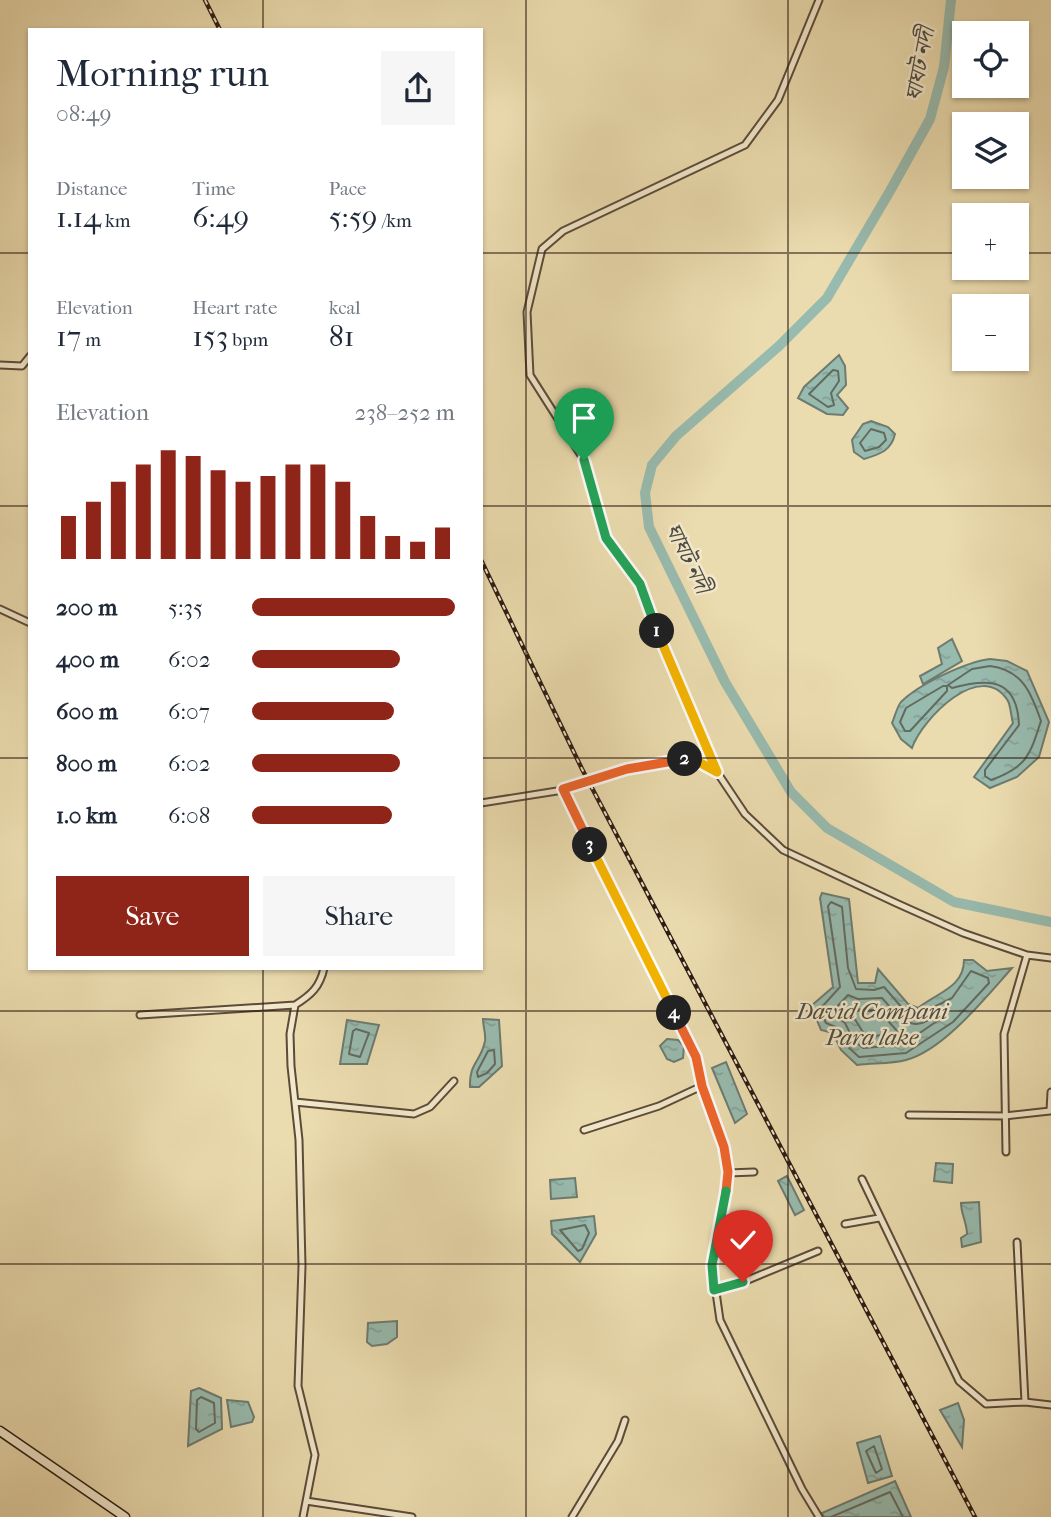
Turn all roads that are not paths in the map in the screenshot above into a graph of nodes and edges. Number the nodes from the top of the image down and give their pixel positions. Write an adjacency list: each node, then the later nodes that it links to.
1 (819, 0): 6 (street)
2 (28, 358): 3 (street)
3 (0, 365)
4 (0, 609): 5 (street)
5 (28, 622)
6 (717, 772): 7 (street); 9 (street)
7 (563, 789): 8 (street); 15 (street)
8 (483, 803)
9 (1027, 955): 10 (street); 20 (street)
10 (1051, 958)
11 (324, 970): 12 (street)
12 (295, 1005): 13 (street); 17 (street)
13 (140, 1015)
14 (454, 1081): 17 (street)
15 (702, 1086): 21 (street); 23 (street)
16 (1051, 1092): 18 (street)
17 (295, 1102): 35 (street)
18 (1051, 1112): 20 (street)
19 (909, 1115): 20 (street)
20 (1005, 1116): 22 (street)
21 (584, 1130)
22 (1006, 1152)
23 (728, 1172): 24 (street); 30 (street)
24 (754, 1172)
25 (862, 1179): 26 (street)
26 (879, 1218): 27 (street); 31 (street)
27 (845, 1224)
28 (1017, 1242): 31 (street)
29 (818, 1251): 30 (street)
30 (714, 1290): 40 (street)
31 (1025, 1402): 32 (street)
32 (1051, 1405)
33 (625, 1420): 39 (street)
34 (0, 1432): 36 (main road)
35 (306, 1501): 37 (street); 38 (street)
36 (125, 1517)
37 (303, 1517)
38 (412, 1517)
39 (572, 1517)
40 (819, 1517)

